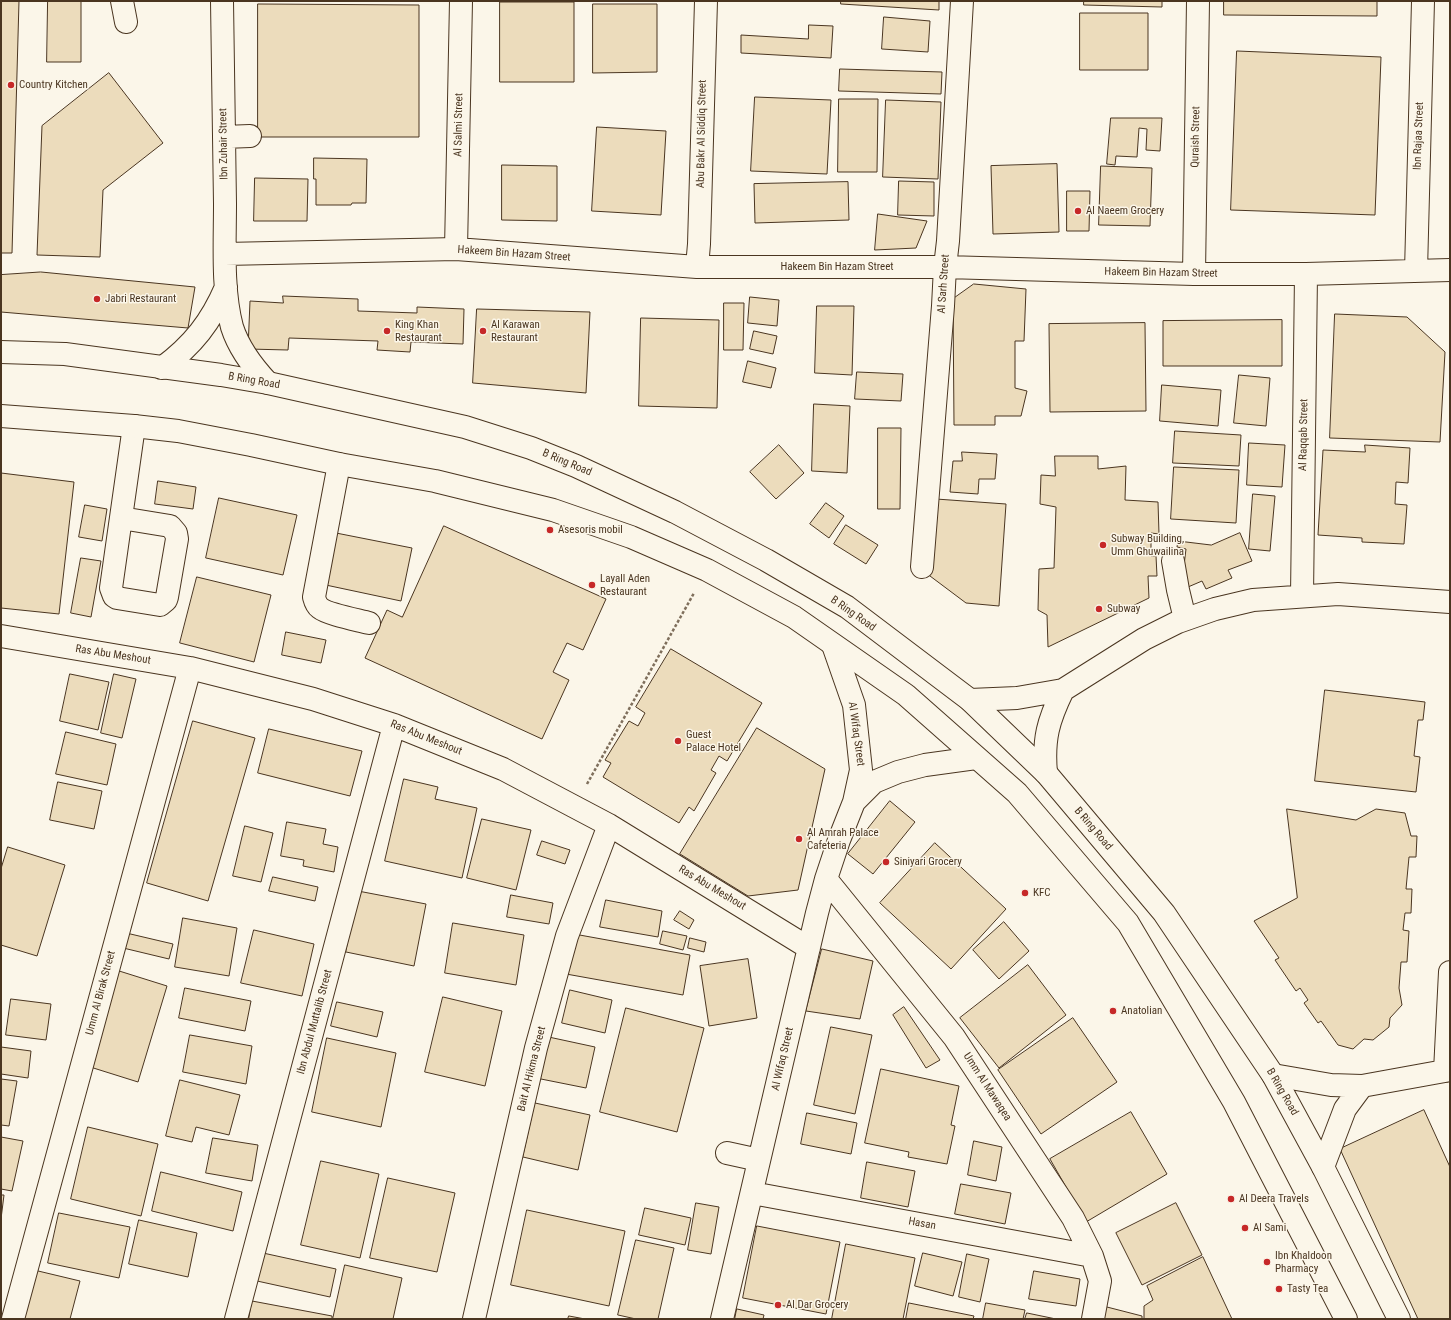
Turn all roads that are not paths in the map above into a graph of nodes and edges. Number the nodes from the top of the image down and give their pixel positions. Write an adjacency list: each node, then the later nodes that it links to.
1 (122, 1): 8 (street)
2 (222, 1): 10 (street, Ibn Zuhair Street)
3 (461, 1): 11 (street, Al Salmi Street)
4 (706, 1): 13 (street, Abu Bakr Al Siddiq Street)
5 (962, 1): 14 (street, Al Sarh Street)
6 (1198, 1): 17 (street, Quraish Street)
7 (1423, 1): 16 (street, Ibn Rajaa Street)
8 (126, 22)
9 (250, 136): 10 (street)
10 (224, 137): 12 (street, Ibn Zuhair Street)
11 (456, 249): 12 (street, Hakeem Bin Hazam Street); 13 (street, Hakeem Bin Hazam Street)
12 (225, 254): 19 (street, Ibn Zuhair Street)
13 (697, 267): 14 (street, Hakeem Bin Hazam Street)
14 (944, 267): 17 (street, Hakeem Bin Hazam Street); 28 (street, Al Sarh Street)
15 (1450, 270): 16 (street, Hakeem Bin Hazam Street)
16 (1416, 271): 18 (street, Hakeem Bin Hazam Street)
17 (1194, 274): 18 (street, Hakeem Bin Hazam Street)
18 (1306, 274): 30 (street, Al Raqqab Street)
19 (226, 286): 21 (street, Ibn Zuhair Street); 22 (street, Ibn Zuhair Street)
20 (1, 352): 21 (street, B Ring Road)
21 (162, 368): 22 (street, B Ring Road)
22 (268, 383): 38 (street, B Ring Road)
23 (1, 416): 24 (street)
24 (134, 426): 25 (street); 26 (street)
25 (339, 464): 33 (street); 35 (street)
26 (121, 518)
27 (1173, 561): 32 (street)
28 (922, 567)
29 (1166, 588): 32 (street)
30 (1302, 596): 31 (street); 32 (street)
31 (1450, 602)
32 (1182, 621): 37 (street)
33 (369, 623)
34 (1, 636): 36 (street, Ras Abu Meshout)
35 (833, 644): 40 (street); 42 (street, Al Wifaq Street)
36 (190, 668): 39 (street, Ras Abu Meshout); 55 (street, Umm Al Birak Street)
37 (1063, 690): 38 (street); 41 (street)
38 (970, 700): 41 (street, B Ring Road)
39 (394, 725): 43 (street, Ras Abu Meshout); 56 (street, Ibn Abdul Muttalib Street)
40 (976, 758): 42 (street, Al Wifaq Street); 60 (street)
41 (1046, 773): 48 (street, B Ring Road)
42 (854, 802): 44 (street, Al Wifaq Street)
43 (609, 825): 45 (street, Ras Abu Meshout); 57 (street, Bait Al Hikma Street)
44 (826, 879): 45 (street, Al Wifaq Street); 54 (street, Umm Al Mawaqea)
45 (809, 948): 51 (street, Al Wifaq Street)
46 (1450, 972): 47 (street)
47 (1448, 1071): 49 (street)
48 (1273, 1075): 49 (street); 52 (street, B Ring Road)
49 (1362, 1086): 52 (street)
50 (727, 1153): 51 (street)
51 (760, 1160): 53 (street, Al Wifaq Street)
52 (1323, 1167): 61 (street, B Ring Road)
53 (752, 1193): 54 (street, Hasan); 58 (street, Al Wifaq Street)
54 (1092, 1256): 59 (street, Umm Al Mawaqea)
55 (12, 1319)
56 (236, 1319)
57 (474, 1319)
58 (722, 1319)
59 (1093, 1319)
60 (1346, 1319)
61 (1399, 1319)

